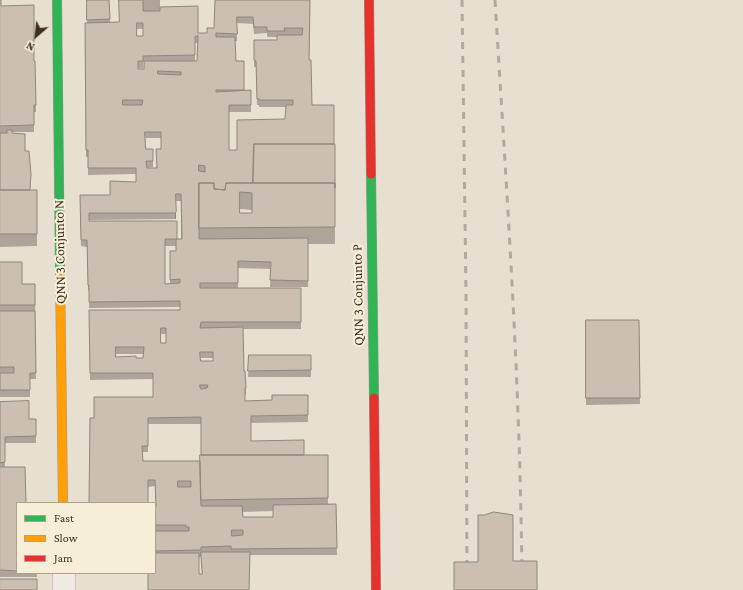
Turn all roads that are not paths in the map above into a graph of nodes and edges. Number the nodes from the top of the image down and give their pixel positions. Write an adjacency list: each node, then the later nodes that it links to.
1 (57, 0): 3 (street, QNN 3 Conjunto N)
2 (369, 0): 6 (street, QNN 3 Conjunto P)
3 (63, 502)
4 (64, 574): 5 (street)
5 (64, 590)
6 (376, 590)

